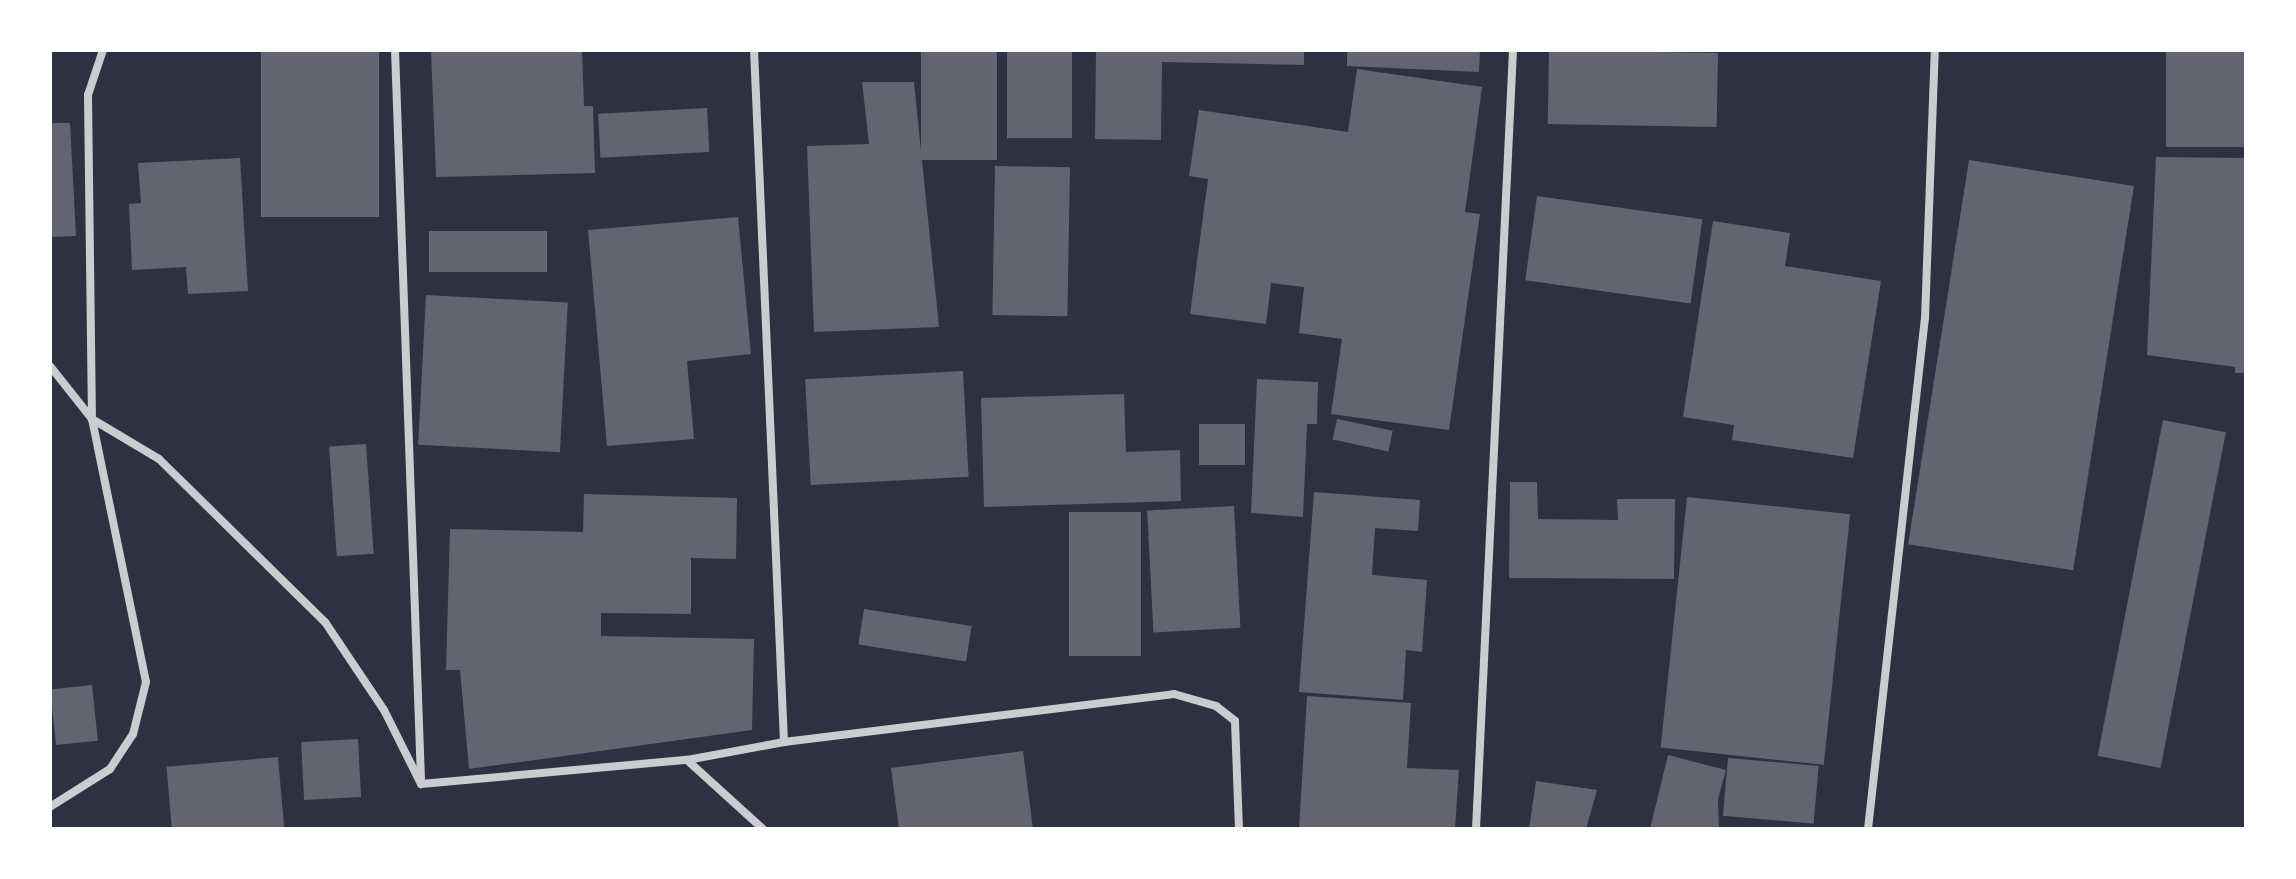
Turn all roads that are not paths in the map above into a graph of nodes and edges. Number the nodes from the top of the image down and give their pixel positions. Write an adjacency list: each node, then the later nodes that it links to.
1 (103, 50): 7 (street)
2 (395, 50): 10 (street)
3 (754, 50): 8 (street)
4 (1513, 50): 14 (street)
5 (1935, 50): 15 (street)
6 (50, 366): 7 (street)
7 (92, 419): 10 (street); 11 (street)
8 (784, 742): 9 (street); 13 (street)
9 (687, 760): 10 (street); 12 (street)
10 (421, 784)
11 (50, 807)
12 (763, 829)
13 (1239, 829)
14 (1476, 829)
15 (1868, 829)

